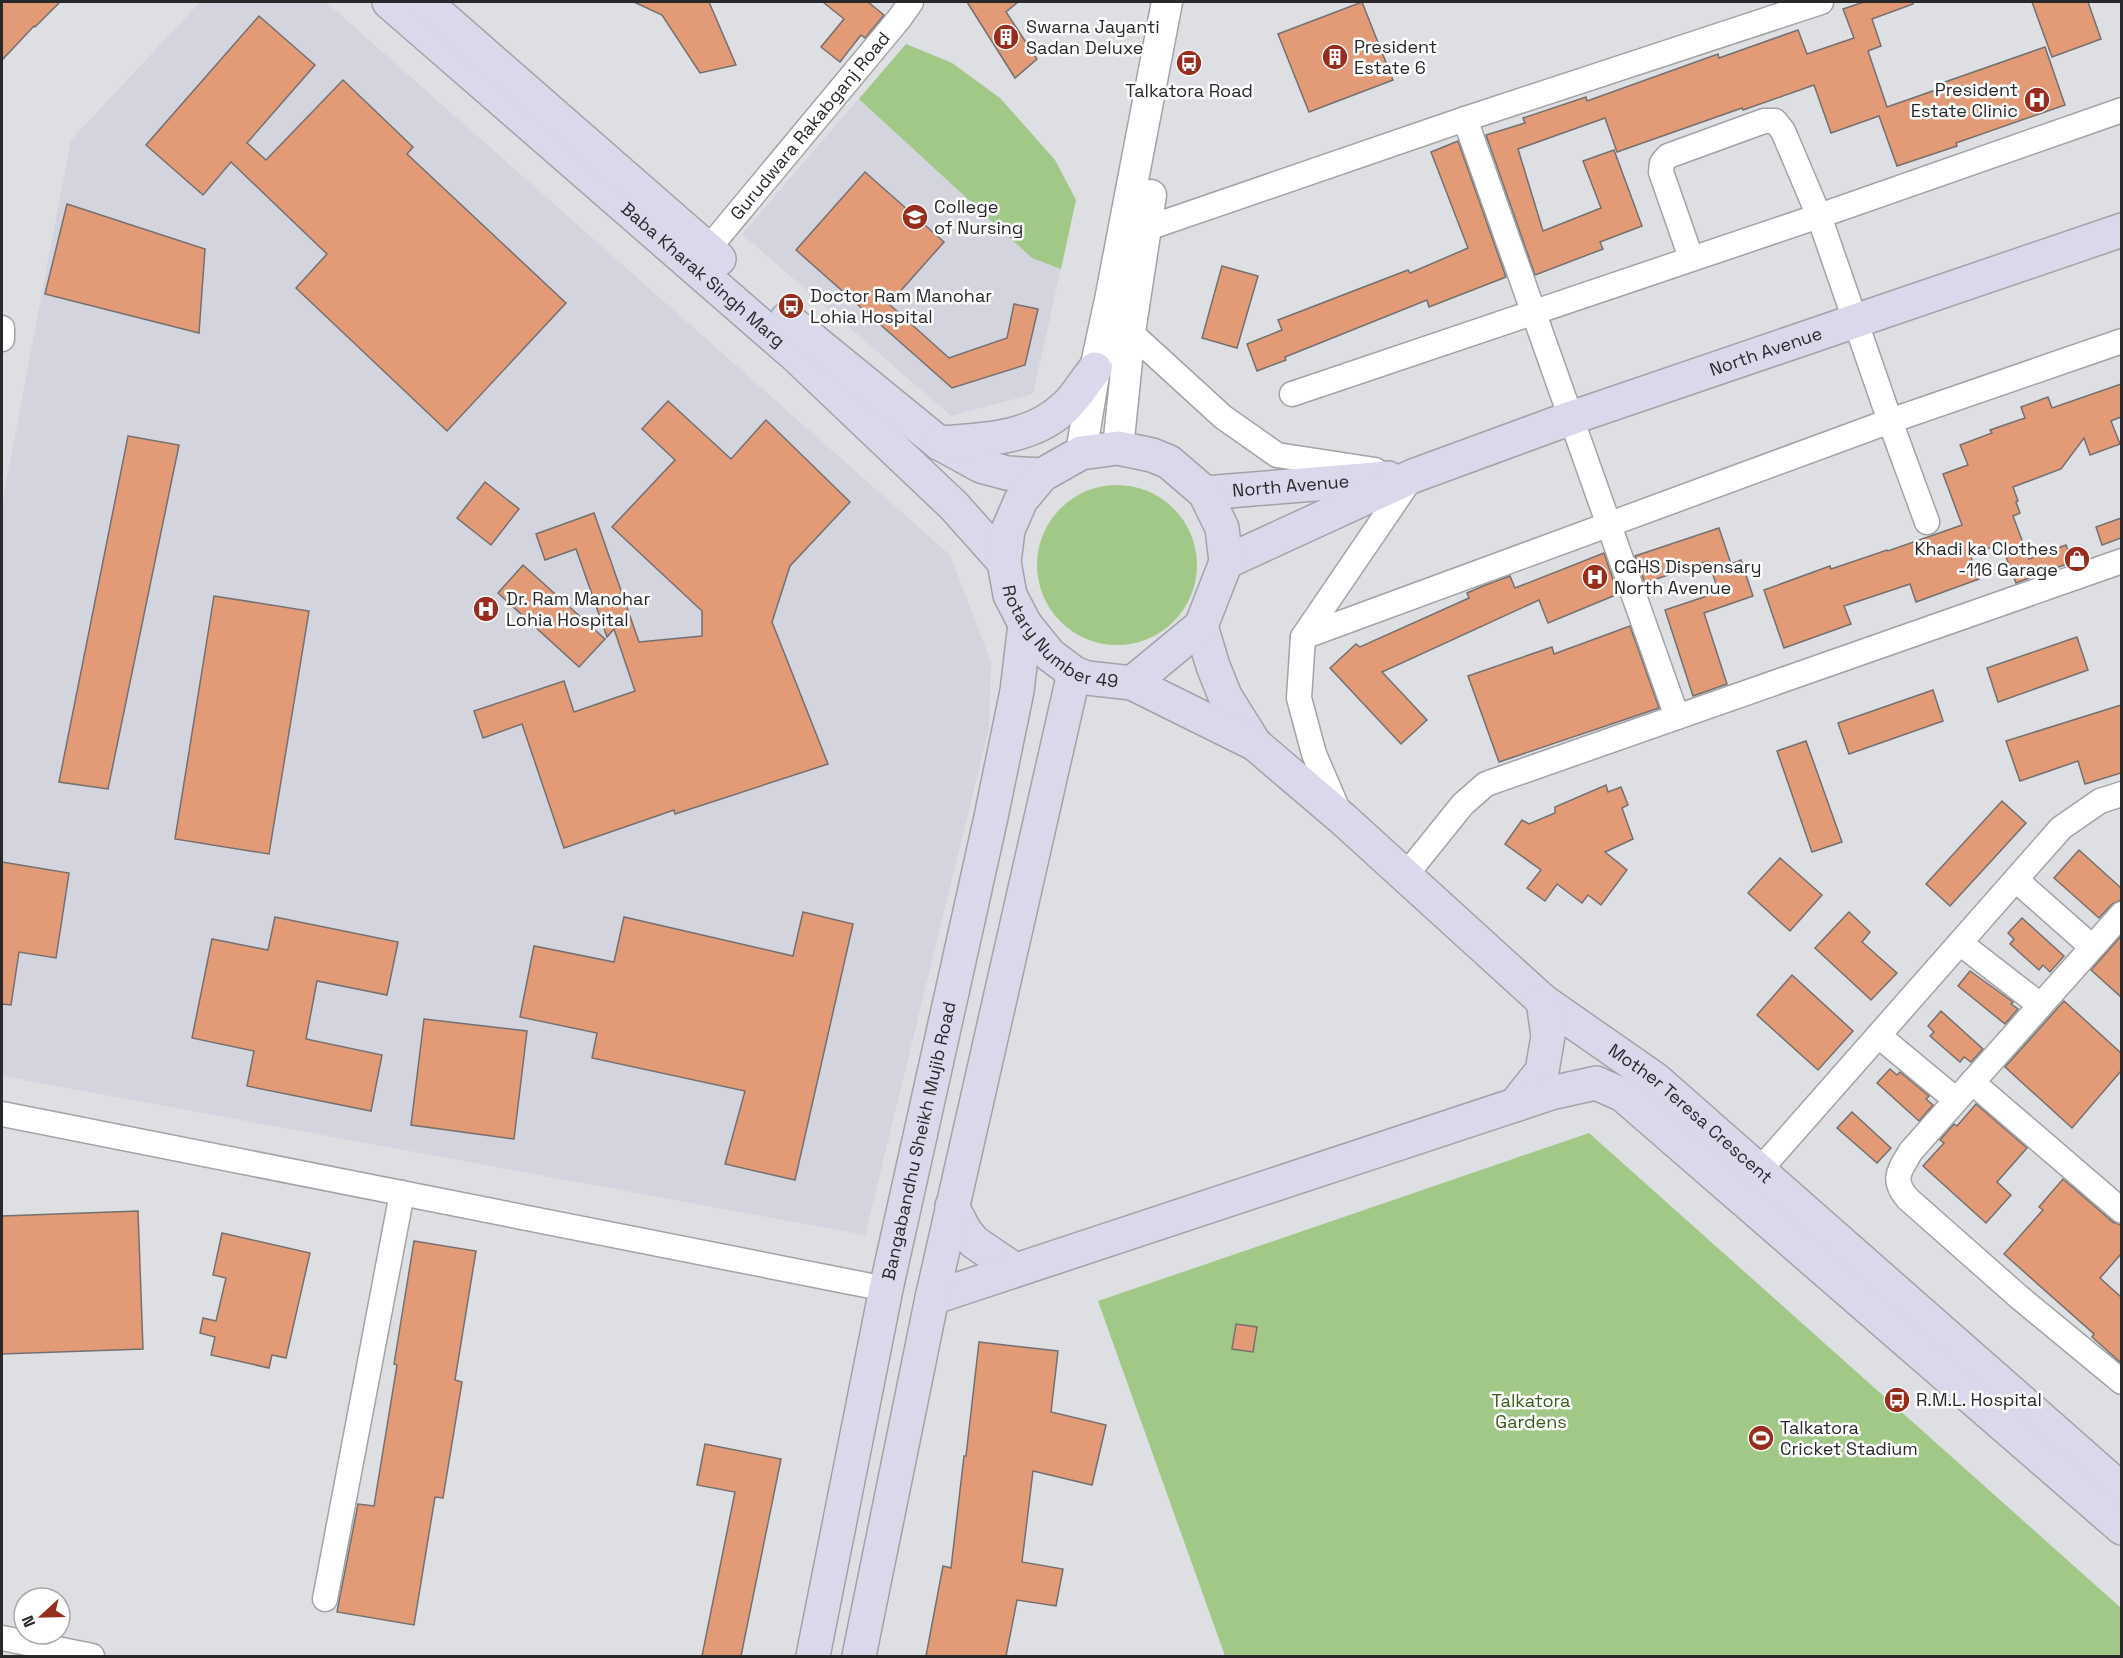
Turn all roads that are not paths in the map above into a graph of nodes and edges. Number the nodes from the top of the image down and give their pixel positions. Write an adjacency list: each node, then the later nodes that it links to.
1 (389, 2): 33 (main road, Baba Kharak Singh Marg)
2 (425, 2): 12 (main road, Baba Kharak Singh Marg)
3 (911, 2): 12 (street, Gurudwara Rakabganj Road)
4 (1167, 2): 20 (street)
5 (1187, 2): 10 (street)
6 (1821, 2): 8 (street)
7 (2121, 110): 9 (street)
8 (1465, 118): 10 (street); 14 (street)
9 (1819, 216): 13 (street); 13 (street); 15 (street)
10 (1145, 229): 17 (street)
11 (2121, 230): 15 (main road, North Avenue)
12 (708, 249): 24 (main road, Baba Kharak Singh Marg)
13 (1691, 258): 14 (street)
14 (1534, 312): 21 (street); 22 (street)
15 (1856, 321): 22 (main road, North Avenue); 23 (street)
16 (2, 328): 18 (street)
17 (1130, 332): 25 (street); 28 (street)
18 (2, 339)
19 (2121, 341): 23 (street)
20 (1095, 369): 24 (main road); 26 (street)
21 (1292, 394)
22 (1571, 418): 28 (main road, North Avenue); 31 (street)
23 (1890, 421): 30 (street); 31 (street)
24 (939, 443): 27 (main road, Baba Kharak Singh Marg)
25 (1118, 447): 26 (main road, Rotary Number 49); 29 (main road, Rotary Number 49)
26 (1081, 453): 27 (main road, Rotary Number 49)
27 (1042, 475): 33 (main road, Rotary Number 49)
28 (1413, 476): 29 (main road, North Avenue); 34 (main road, North Avenue); 37 (street)
29 (1205, 493): 34 (main road, Rotary Number 49)
30 (1927, 522)
31 (1609, 525): 37 (street); 40 (street)
32 (2121, 561): 40 (street)
33 (1004, 562): 35 (main road, Rotary Number 49)
34 (1227, 562): 36 (main road, Rotary Number 49)
35 (1025, 624): 38 (main road, Rotary Number 49); 61 (main road, Bangabandhu Sheikh Mujib Road)
36 (1201, 626): 39 (main road, Rotary Number 49); 41 (main road, Mother Teresa Crescent)
37 (1303, 637): 43 (street)
38 (1074, 673): 39 (main road, Rotary Number 49); 58 (main road)
39 (1132, 683): 41 (main road, Mother Teresa Crescent)
40 (1677, 717): 44 (street)
41 (1255, 744): 43 (main road, Mother Teresa Crescent)
42 (2121, 794): 45 (street)
43 (1343, 819): 44 (main road, Mother Teresa Crescent)
44 (1405, 876): 49 (main road, Mother Teresa Crescent)
45 (2016, 880): 47 (street); 48 (street)
46 (2121, 914): 48 (street)
47 (1960, 943): 50 (street); 51 (street)
48 (2092, 947): 50 (street)
49 (1543, 1001): 54 (main road); 56 (main road, Mother Teresa Crescent)
50 (2040, 1005): 52 (street)
51 (1879, 1036): 53 (street); 56 (street)
52 (1972, 1082): 53 (street); 59 (street)
53 (1956, 1100): 63 (street)
54 (1515, 1105): 60 (main road, Mother Teresa Crescent); 65 (main road, Mother Teresa Crescent)
55 (2, 1114): 57 (street)
56 (1759, 1171): 64 (main road, Mother Teresa Crescent)
57 (402, 1193): 61 (street); 66 (street)
58 (952, 1206): 60 (main road); 62 (main road)
59 (2121, 1211)
60 (1015, 1270): 62 (main road, Mother Teresa Crescent)
61 (886, 1289): 69 (main road, Bangabandhu Sheikh Mujib Road)
62 (932, 1298): 70 (main road)
63 (2121, 1382)
64 (2121, 1490)
65 (2121, 1528)
66 (325, 1599)
67 (2, 1638): 68 (street)
68 (92, 1656)
69 (813, 1656)
70 (859, 1656)

